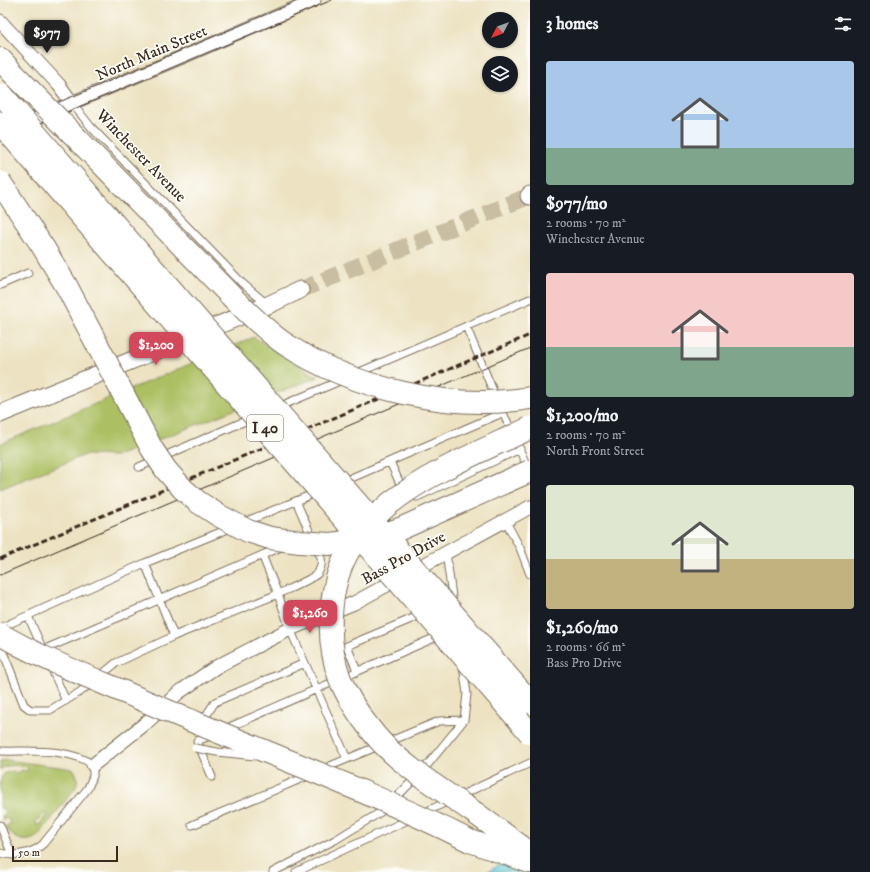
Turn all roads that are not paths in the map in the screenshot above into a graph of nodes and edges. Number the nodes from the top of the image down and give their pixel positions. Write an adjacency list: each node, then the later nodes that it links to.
1 (314, 0): 5 (street, North Main Street)
2 (0, 21): 5 (street, Winchester Avenue)
3 (0, 59): 15 (highway, bridge)
4 (0, 93): 52 (highway, I 40, bridge)
5 (72, 103): 7 (street, North Main Street); 13 (lane, Winchester Avenue)
6 (0, 123): 54 (highway, I 40, bridge)
7 (0, 133)
8 (0, 182): 24 (highway, bridge)
9 (28, 273): 10 (lane)
10 (0, 285)
11 (300, 290): 13 (street)
12 (530, 299): 14 (lane)
13 (268, 305): 18 (street)
14 (466, 326): 16 (lane); 17 (lane)
15 (530, 398)
16 (270, 411)
17 (502, 413): 21 (lane); 22 (lane)
18 (0, 414)
19 (263, 414): 23 (lane)
20 (530, 428): 65 (highway, bridge)
21 (520, 449): 22 (lane); 24 (lane)
22 (390, 462): 25 (lane)
23 (139, 467)
24 (530, 472)
25 (332, 486)
26 (325, 489): 27 (lane)
27 (296, 501): 30 (lane); 33 (lane)
28 (530, 507): 29 (street, Bass Pro Drive)
29 (505, 520): 31 (street, Bass Pro Drive); 34 (lane)
30 (311, 534): 32 (lane); 35 (lane)
31 (446, 552): 37 (lane); 41 (street, Bass Pro Drive)
32 (262, 555): 35 (lane); 36 (lane)
33 (145, 563): 36 (lane); 38 (lane)
34 (530, 574)
35 (278, 594): 41 (lane); 44 (lane)
36 (160, 599): 44 (lane); 47 (lane)
37 (453, 601): 40 (lane); 49 (lane)
38 (28, 616): 39 (lane); 47 (lane)
39 (0, 628)
40 (458, 628)
41 (290, 629): 48 (lane); 60 (street, Bass Pro Drive)
42 (450, 631): 49 (lane)
43 (0, 634): 58 (highway, bridge)
44 (174, 636): 51 (lane)
45 (460, 641): 53 (lane)
46 (0, 644): 51 (lane)
47 (43, 650): 51 (lane)
48 (305, 663): 50 (lane); 55 (lane)
49 (357, 671): 50 (lane)
50 (316, 689): 55 (lane); 57 (lane)
51 (66, 701)
52 (530, 702)
53 (464, 720): 57 (lane); 68 (lane)
54 (530, 733)
55 (196, 745): 58 (lane, bridge); 61 (lane)
56 (0, 751): 60 (lane)
57 (347, 759): 63 (lane)
58 (286, 760): 67 (highway, bridge)
59 (530, 763): 69 (lane)
60 (93, 765): 66 (lane)
61 (212, 777)
62 (0, 824): 66 (lane)
63 (192, 825)
64 (0, 853): 66 (lane)
65 (530, 853)
66 (12, 855)
67 (530, 862)
68 (273, 872)
69 (296, 872)

